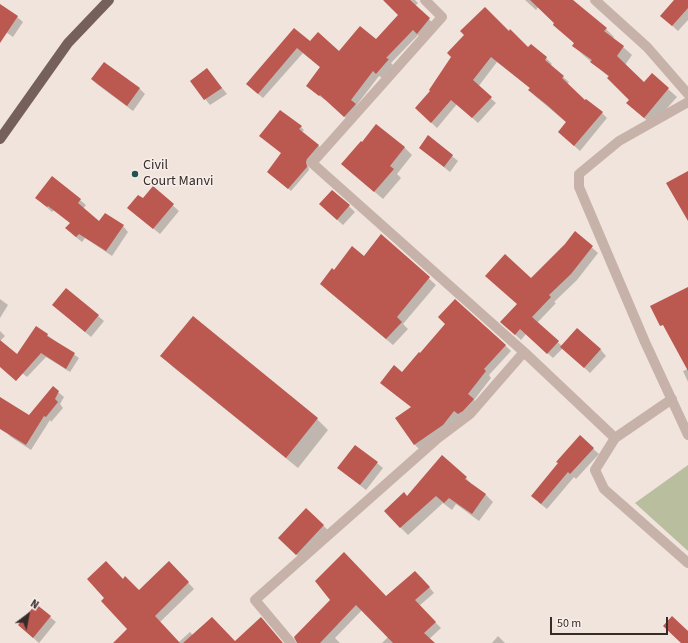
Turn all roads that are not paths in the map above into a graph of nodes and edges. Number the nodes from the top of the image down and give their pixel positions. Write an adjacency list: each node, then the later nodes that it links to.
1 (109, 0): 6 (main road)
2 (425, 0): 7 (street)
3 (595, 0): 4 (street)
4 (688, 94)
5 (688, 102): 8 (street)
6 (0, 139)
7 (524, 352): 10 (street); 12 (street)
8 (672, 399): 9 (street); 10 (street)
9 (688, 435)
10 (614, 438): 11 (street)
11 (688, 563)
12 (291, 643)

